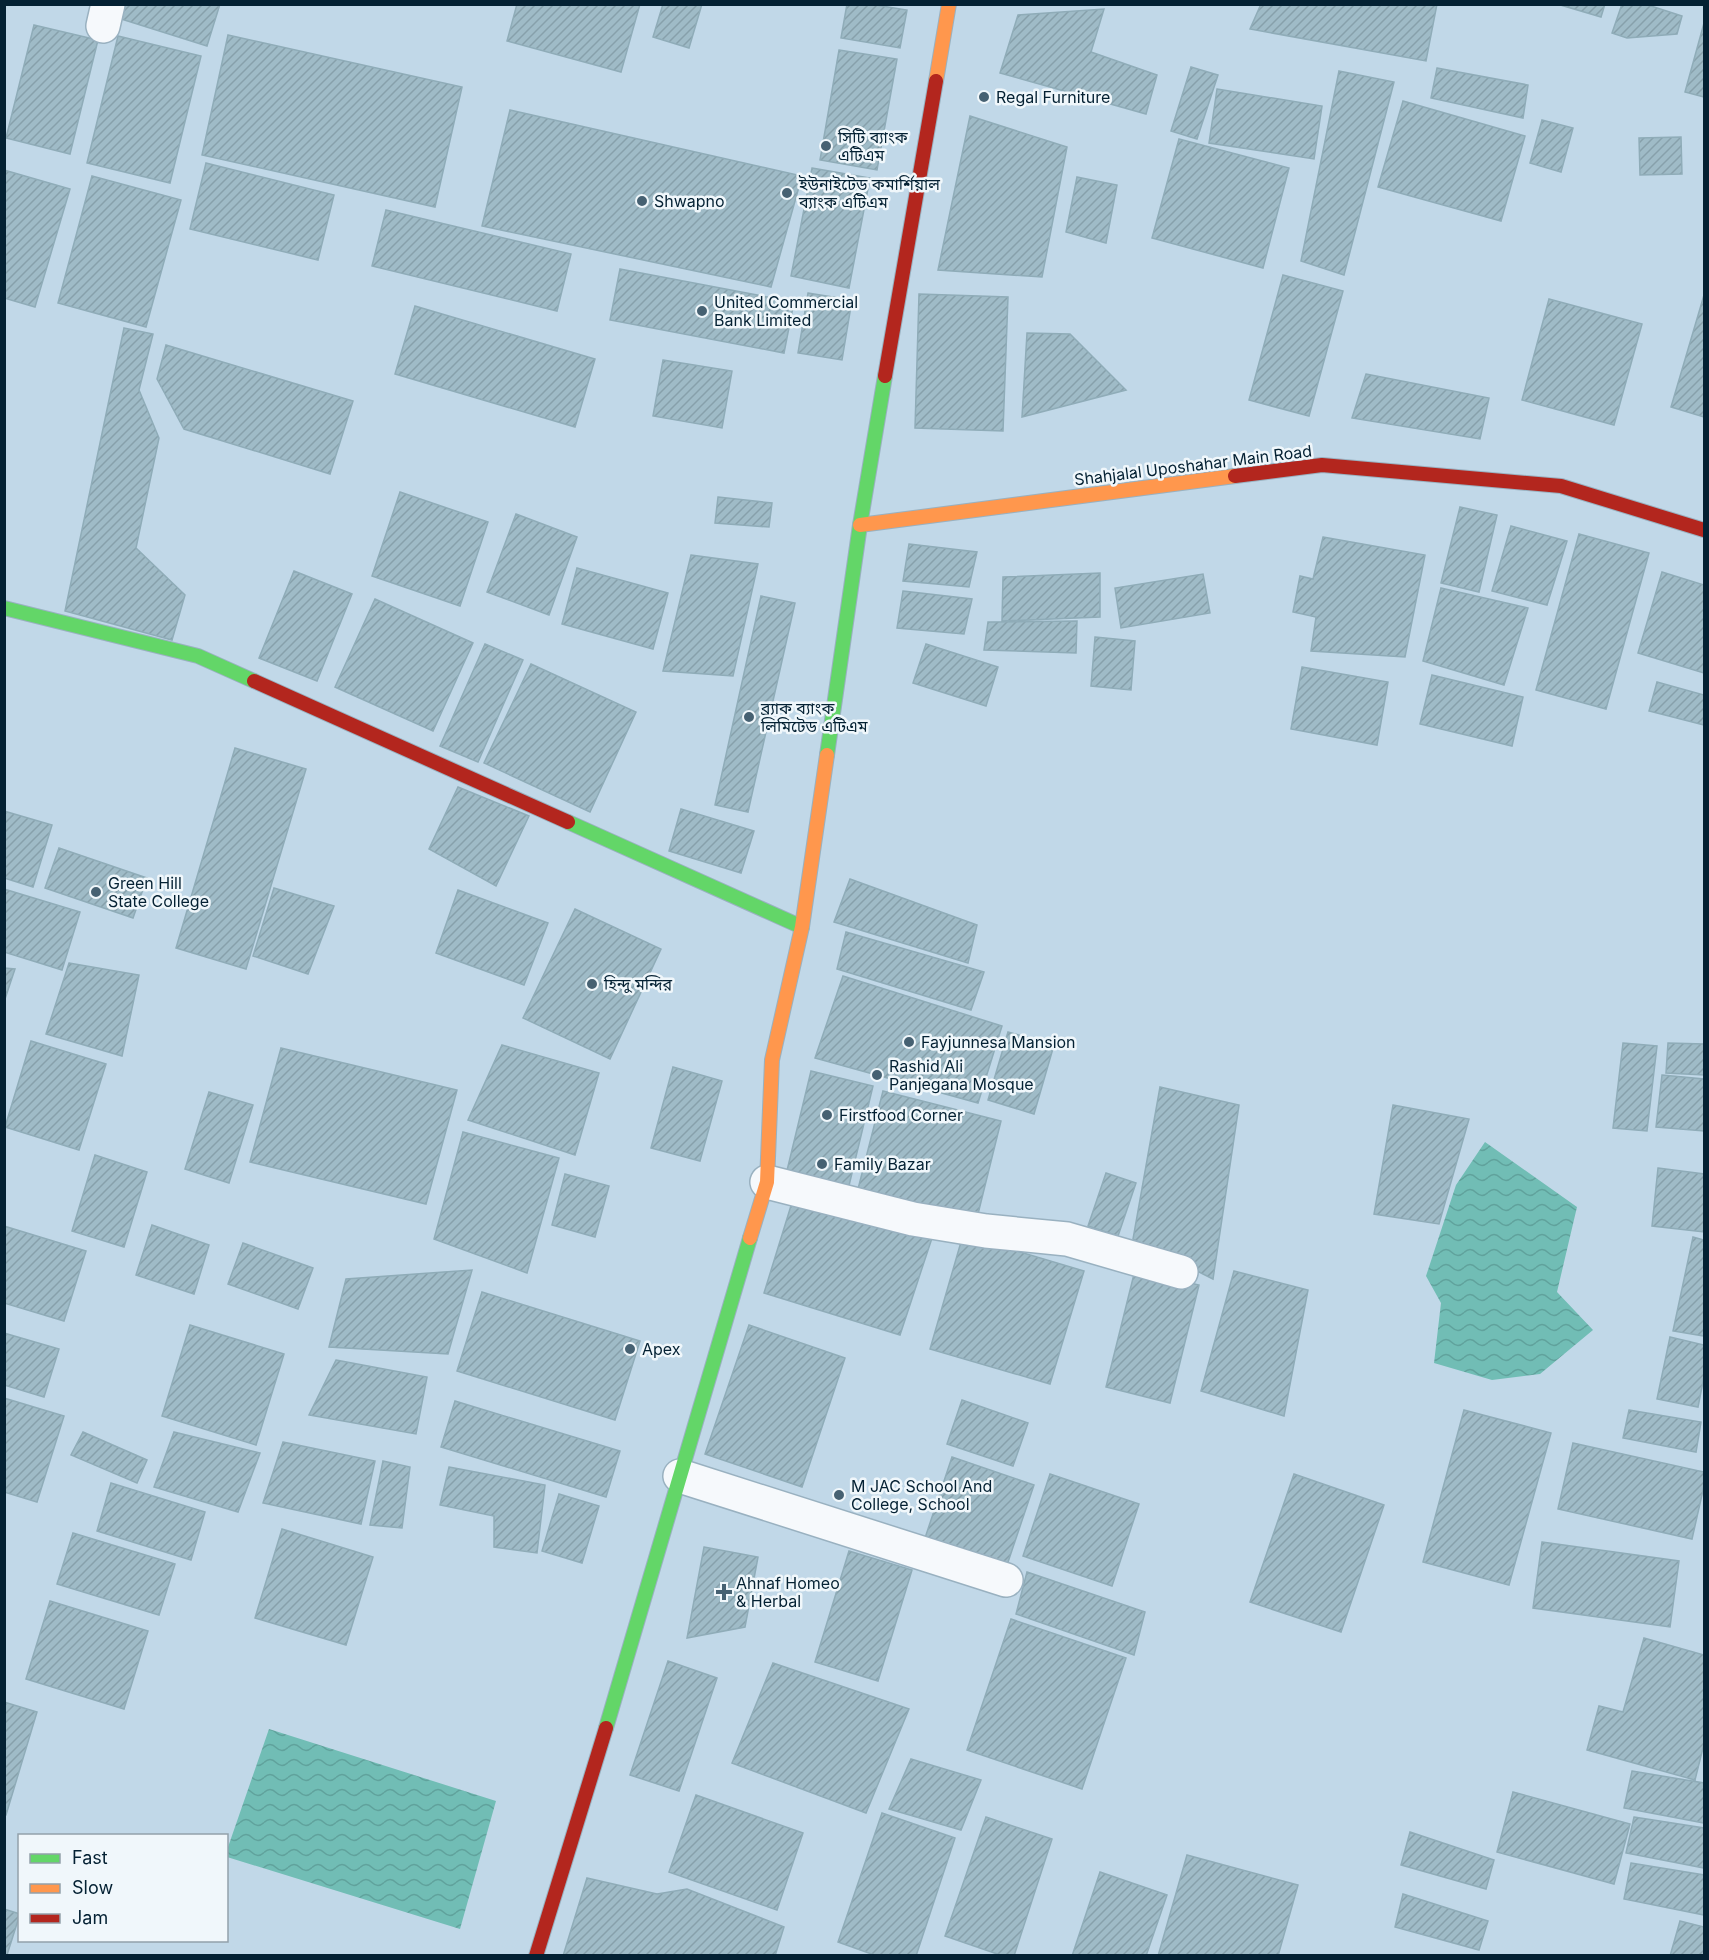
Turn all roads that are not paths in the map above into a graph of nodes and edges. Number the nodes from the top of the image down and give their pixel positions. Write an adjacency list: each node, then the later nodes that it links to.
1 (948, 4): 2 (main road)
2 (860, 525): 3 (main road, Shahjalal Uposhahar Main Road); 5 (main road)
3 (1704, 530)
4 (4, 608): 5 (main road)
5 (802, 927): 6 (main road)
6 (767, 1182): 7 (street); 8 (main road)
7 (1181, 1272)
8 (680, 1476): 9 (street); 10 (main road)
9 (1006, 1580)
10 (536, 1956)

